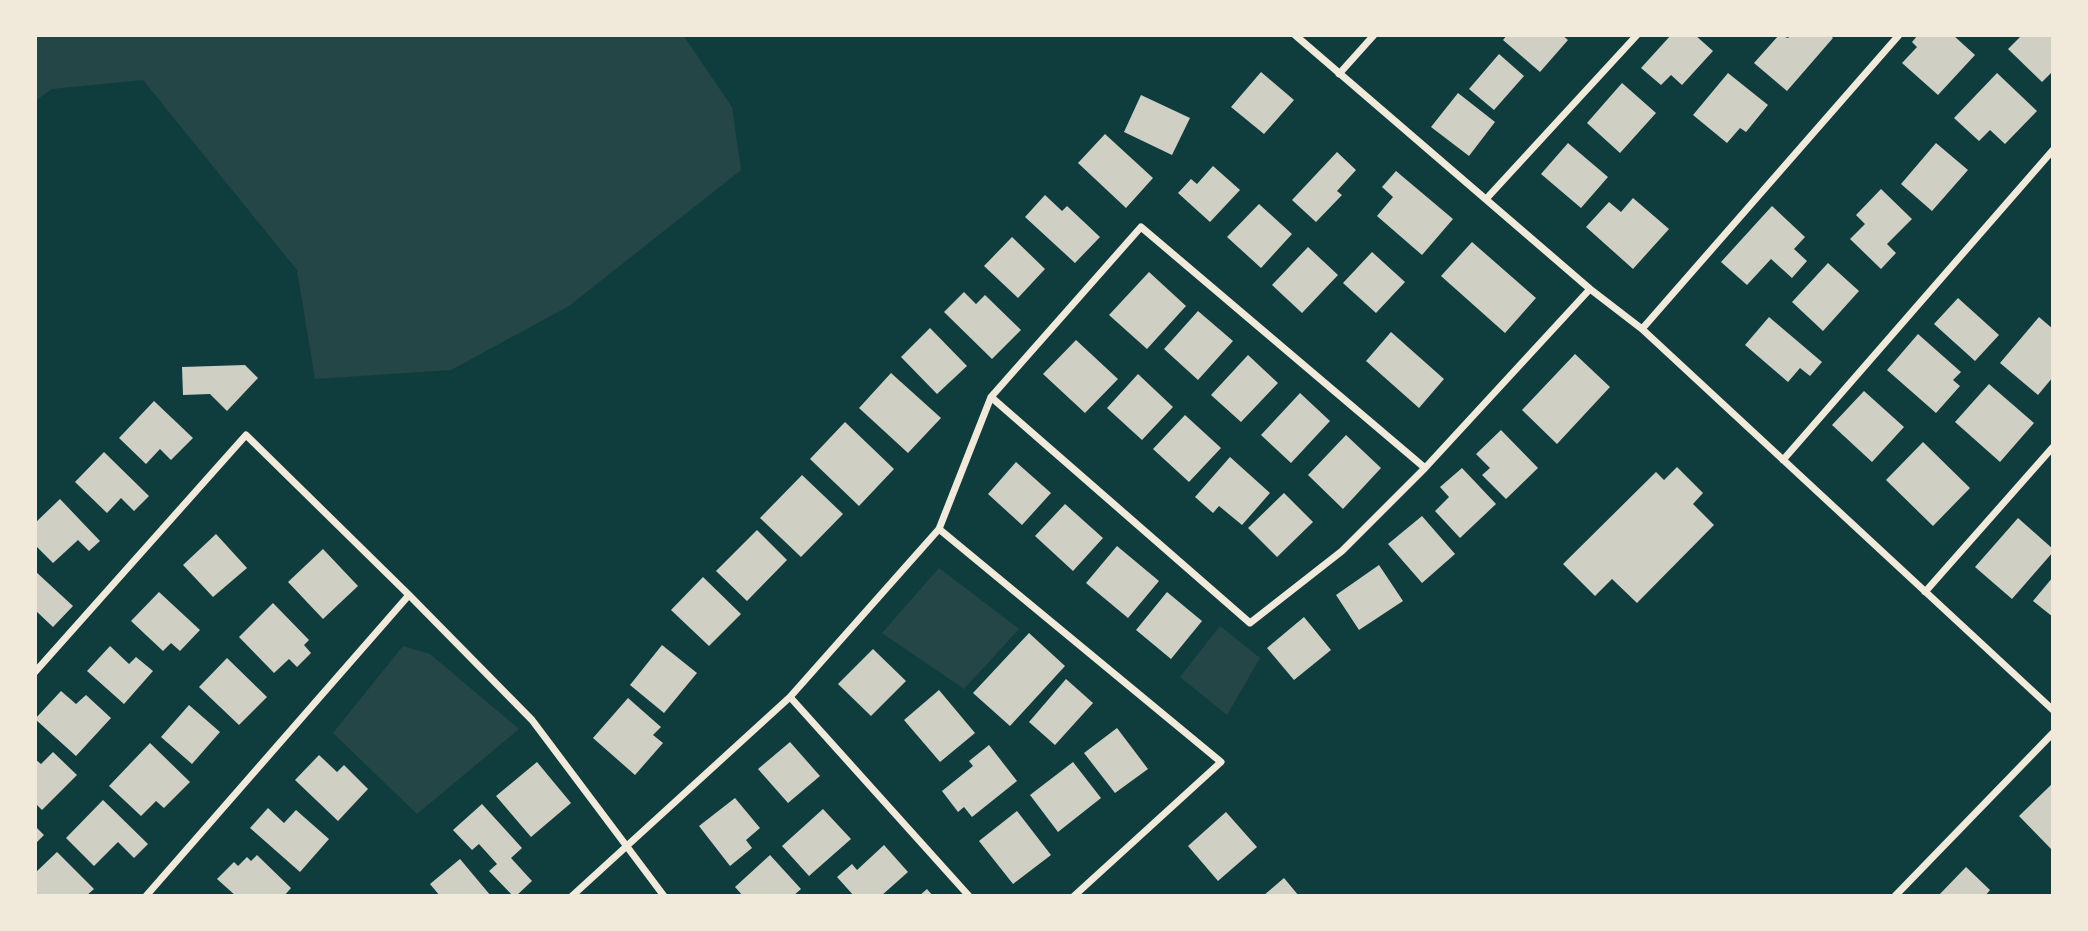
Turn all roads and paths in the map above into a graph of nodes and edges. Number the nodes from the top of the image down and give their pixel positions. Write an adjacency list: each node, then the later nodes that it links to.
1 (1295, 35): 5 (street)
2 (1374, 35): 5 (street)
3 (1637, 35): 7 (street)
4 (1899, 35): 9 (street)
5 (1339, 74): 7 (street)
6 (2053, 150): 12 (street)
7 (1487, 198): 8 (street)
8 (1590, 289): 9 (street); 13 (street)
9 (1642, 329): 12 (street)
10 (991, 397): 13 (street); 13 (street); 14 (street)
11 (2053, 447): 15 (street)
12 (1783, 460): 15 (street)
13 (1425, 468)
14 (939, 529): 18 (street); 26 (street)
15 (1925, 592): 19 (street)
16 (409, 595): 17 (street); 21 (street); 22 (street)
17 (35, 672)
18 (790, 697): 21 (street); 25 (street)
19 (2053, 710)
20 (2053, 733): 27 (street)
21 (626, 848): 23 (street); 24 (street)
22 (146, 896)
23 (572, 896)
24 (664, 896)
25 (969, 896)
26 (1073, 896)
27 (1895, 896)

